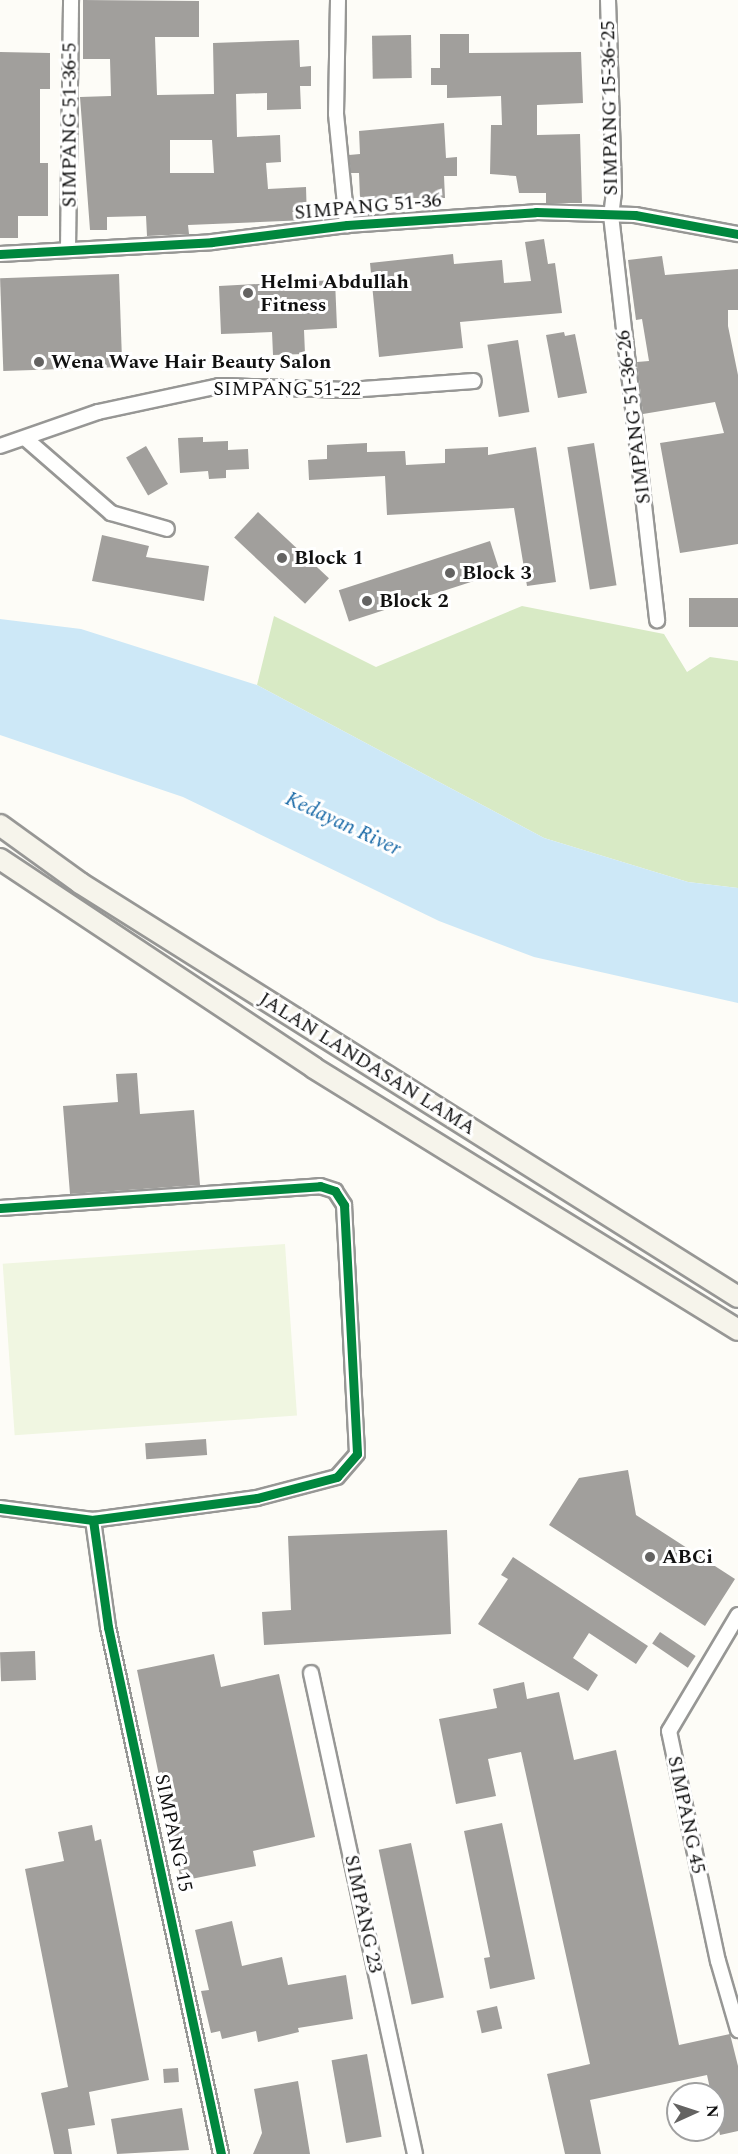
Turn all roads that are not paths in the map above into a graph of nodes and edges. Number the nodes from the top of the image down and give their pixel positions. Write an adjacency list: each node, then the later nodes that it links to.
1 (71, 0): 7 (street, SIMPANG 51-36-5)
2 (338, 0): 5 (street)
3 (608, 0): 4 (street, SIMPANG 15-36-25)
4 (611, 215): 5 (street, SIMPANG 51-36); 6 (street, SIMPANG 51-36); 13 (street, SIMPANG 51-36-26)
5 (347, 225): 7 (street, SIMPANG 51-36)
6 (738, 234)
7 (68, 250): 8 (street, SIMPANG 51-36)
8 (0, 254)
9 (474, 381): 10 (street, SIMPANG 51-22)
10 (26, 439): 11 (street, SIMPANG 51-22); 12 (street)
11 (0, 446)
12 (167, 529)
13 (657, 620)
14 (0, 825): 17 (main road, JALAN LANDASAN LAMA)
15 (0, 859): 18 (main road, JALAN LANDASAN LAMA)
16 (0, 1209): 20 (street)
17 (738, 1298)
18 (738, 1330)
19 (0, 1509): 20 (street)
20 (93, 1520): 24 (street, SIMPANG 15)
21 (738, 1615): 23 (street, SIMPANG 45)
22 (310, 1673): 25 (street, SIMPANG 23)
23 (738, 2030)
24 (221, 2154)
25 (415, 2154)

